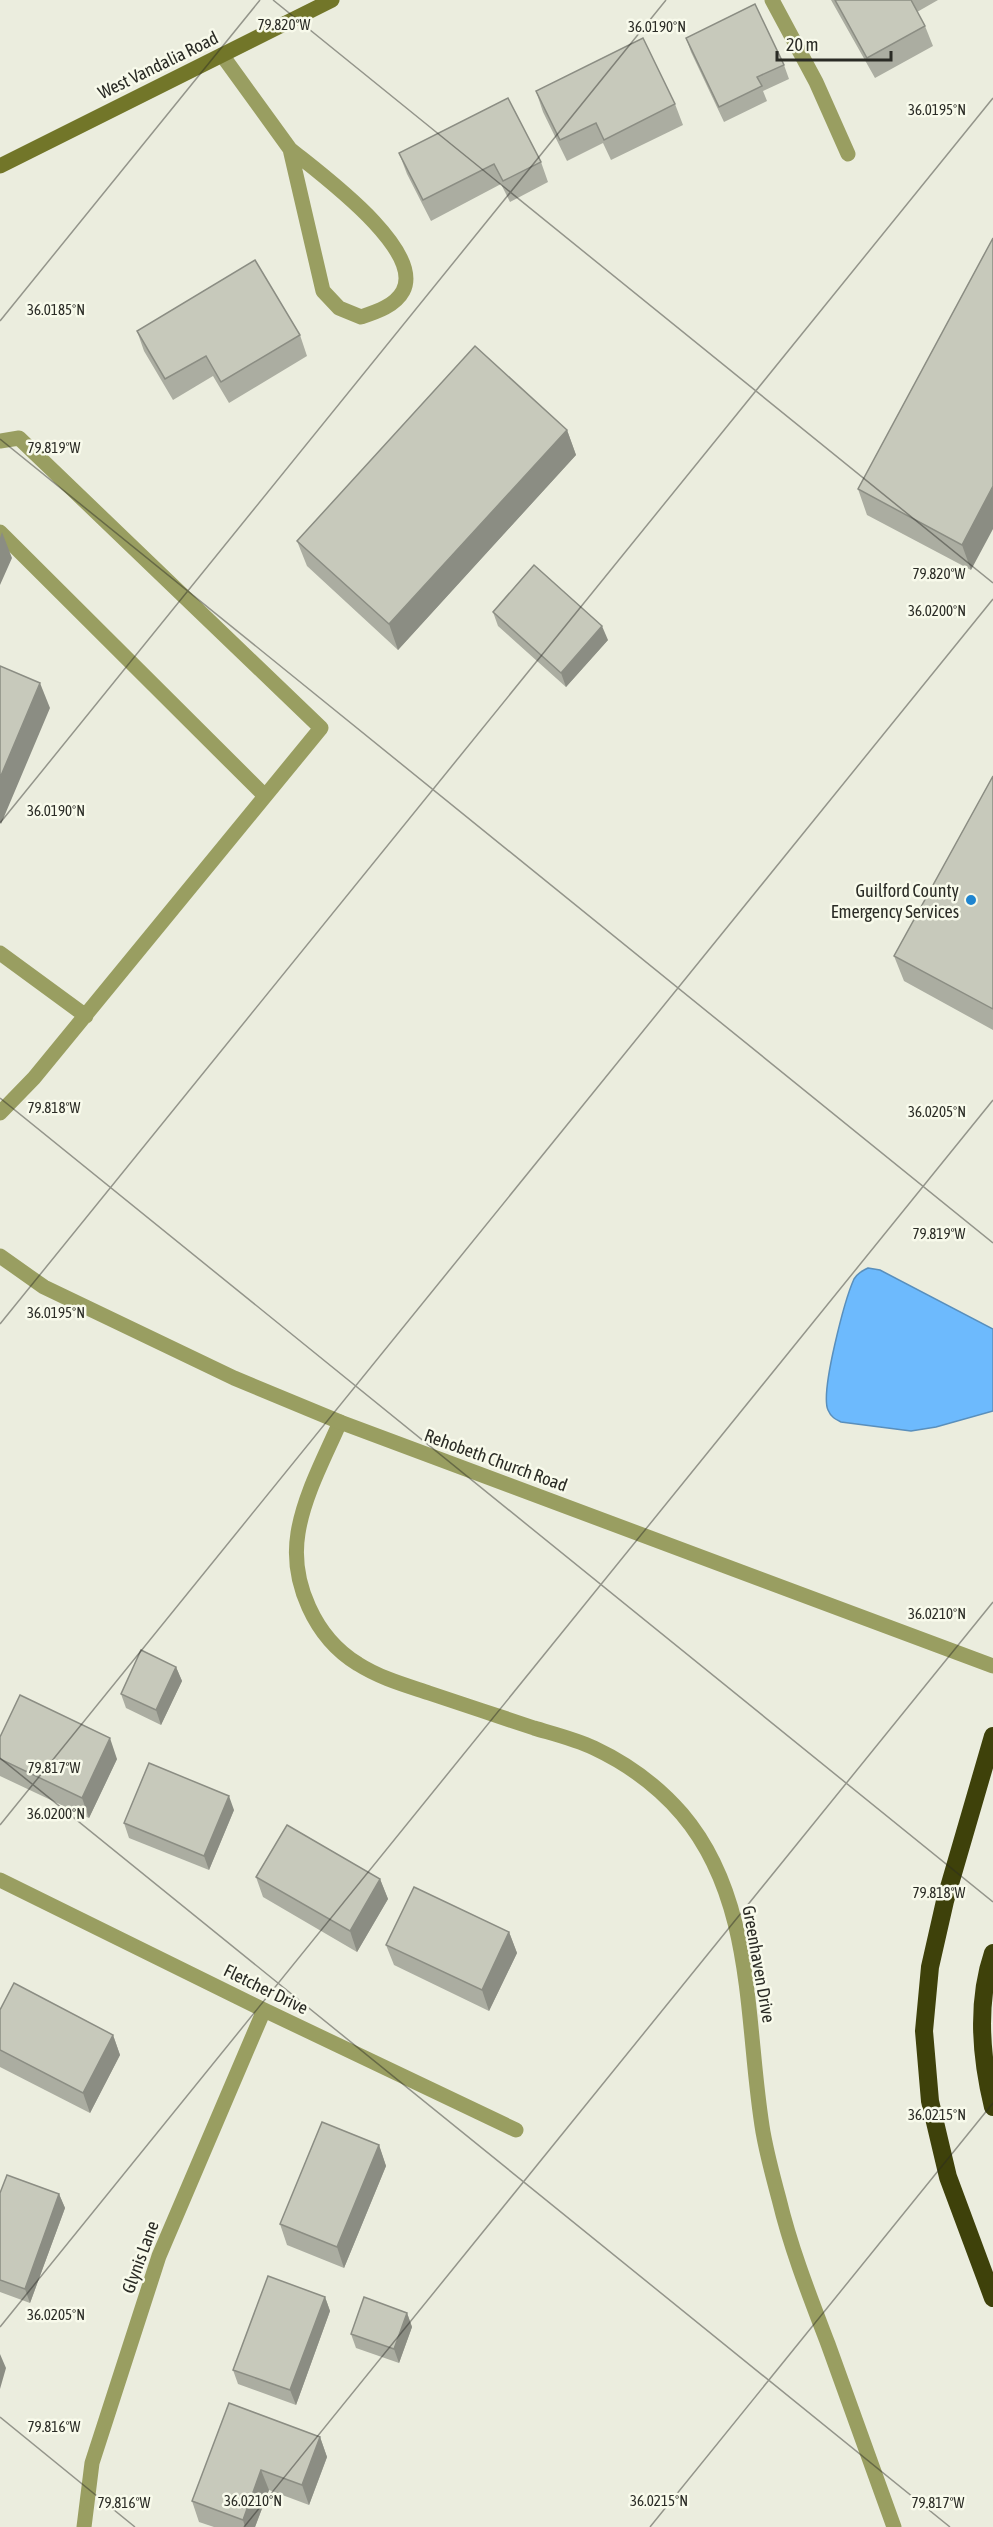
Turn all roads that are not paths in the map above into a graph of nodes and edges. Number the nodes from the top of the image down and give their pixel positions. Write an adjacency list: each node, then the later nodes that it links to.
1 (333, 0): 3 (main road, West Vandalia Road)
2 (772, 0): 5 (street)
3 (222, 55): 4 (street); 6 (main road, West Vandalia Road)
4 (290, 149): 4 (street)
5 (848, 154)
6 (0, 166)
7 (0, 441): 9 (street)
8 (0, 532): 9 (street)
9 (265, 796): 11 (street)
10 (0, 953): 11 (street)
11 (86, 1016): 12 (street)
12 (3, 1104)
13 (0, 1256): 14 (street, Rehobeth Church Road)
14 (340, 1422): 15 (street, Rehobeth Church Road); 24 (street, Greenhaven Drive)
15 (993, 1666)
16 (993, 1736): 22 (highway)
17 (0, 1880): 19 (street, Fletcher Drive)
18 (993, 1953): 20 (highway)
19 (264, 2010): 21 (street, Fletcher Drive); 23 (street, Glynis Lane)
20 (993, 2107)
21 (516, 2130)
22 (993, 2298)
23 (84, 2527)
24 (894, 2527)

